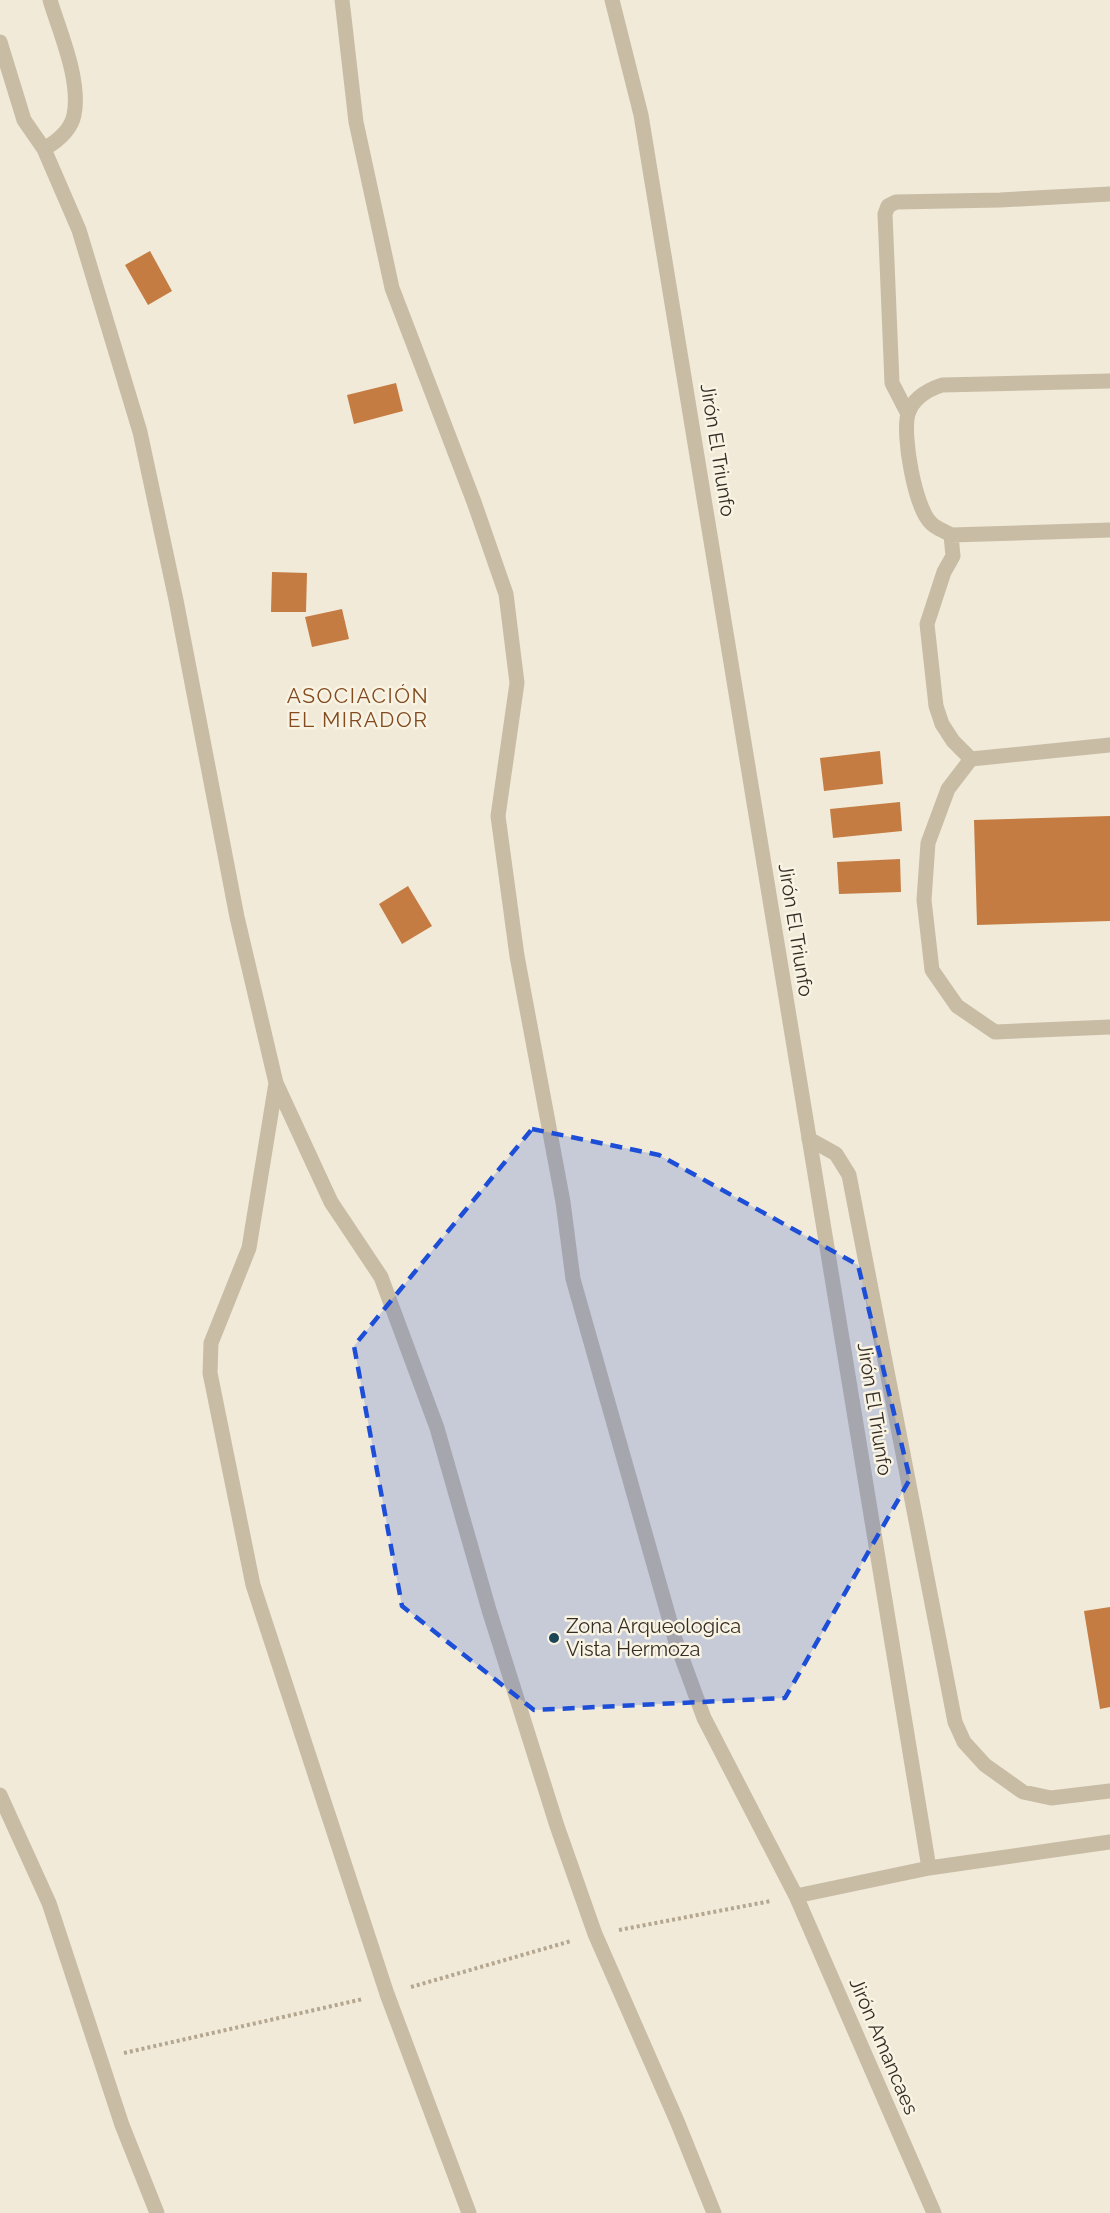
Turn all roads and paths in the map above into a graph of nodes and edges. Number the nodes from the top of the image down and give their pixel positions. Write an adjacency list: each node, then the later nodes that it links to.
1 (50, 0): 5 (street)
2 (342, 0): 20 (street, Jirón Amancaes)
3 (612, 0): 15 (street, Jirón El Triunfo)
4 (0, 42): 5 (street)
5 (44, 149): 14 (street)
6 (1110, 194): 8 (street)
7 (1110, 381): 8 (street)
8 (908, 414): 10 (street)
9 (1110, 530): 10 (street)
10 (951, 535): 12 (street)
11 (1110, 745): 12 (street)
12 (971, 759): 13 (street)
13 (1110, 1027)
14 (276, 1083): 21 (street); 22 (street)
15 (809, 1139): 16 (street); 19 (street, Jirón El Triunfo)
16 (1110, 1791)
17 (0, 1795): 23 (street)
18 (1110, 1842): 19 (street)
19 (928, 1869): 20 (street)
20 (796, 1896): 21 (path); 27 (street, Jirón Amancaes)
21 (595, 1934): 22 (path); 26 (street)
22 (387, 1994): 23 (path); 25 (street)
23 (100, 2058): 24 (street)
24 (157, 2213)
25 (469, 2213)
26 (714, 2213)
27 (934, 2213)

